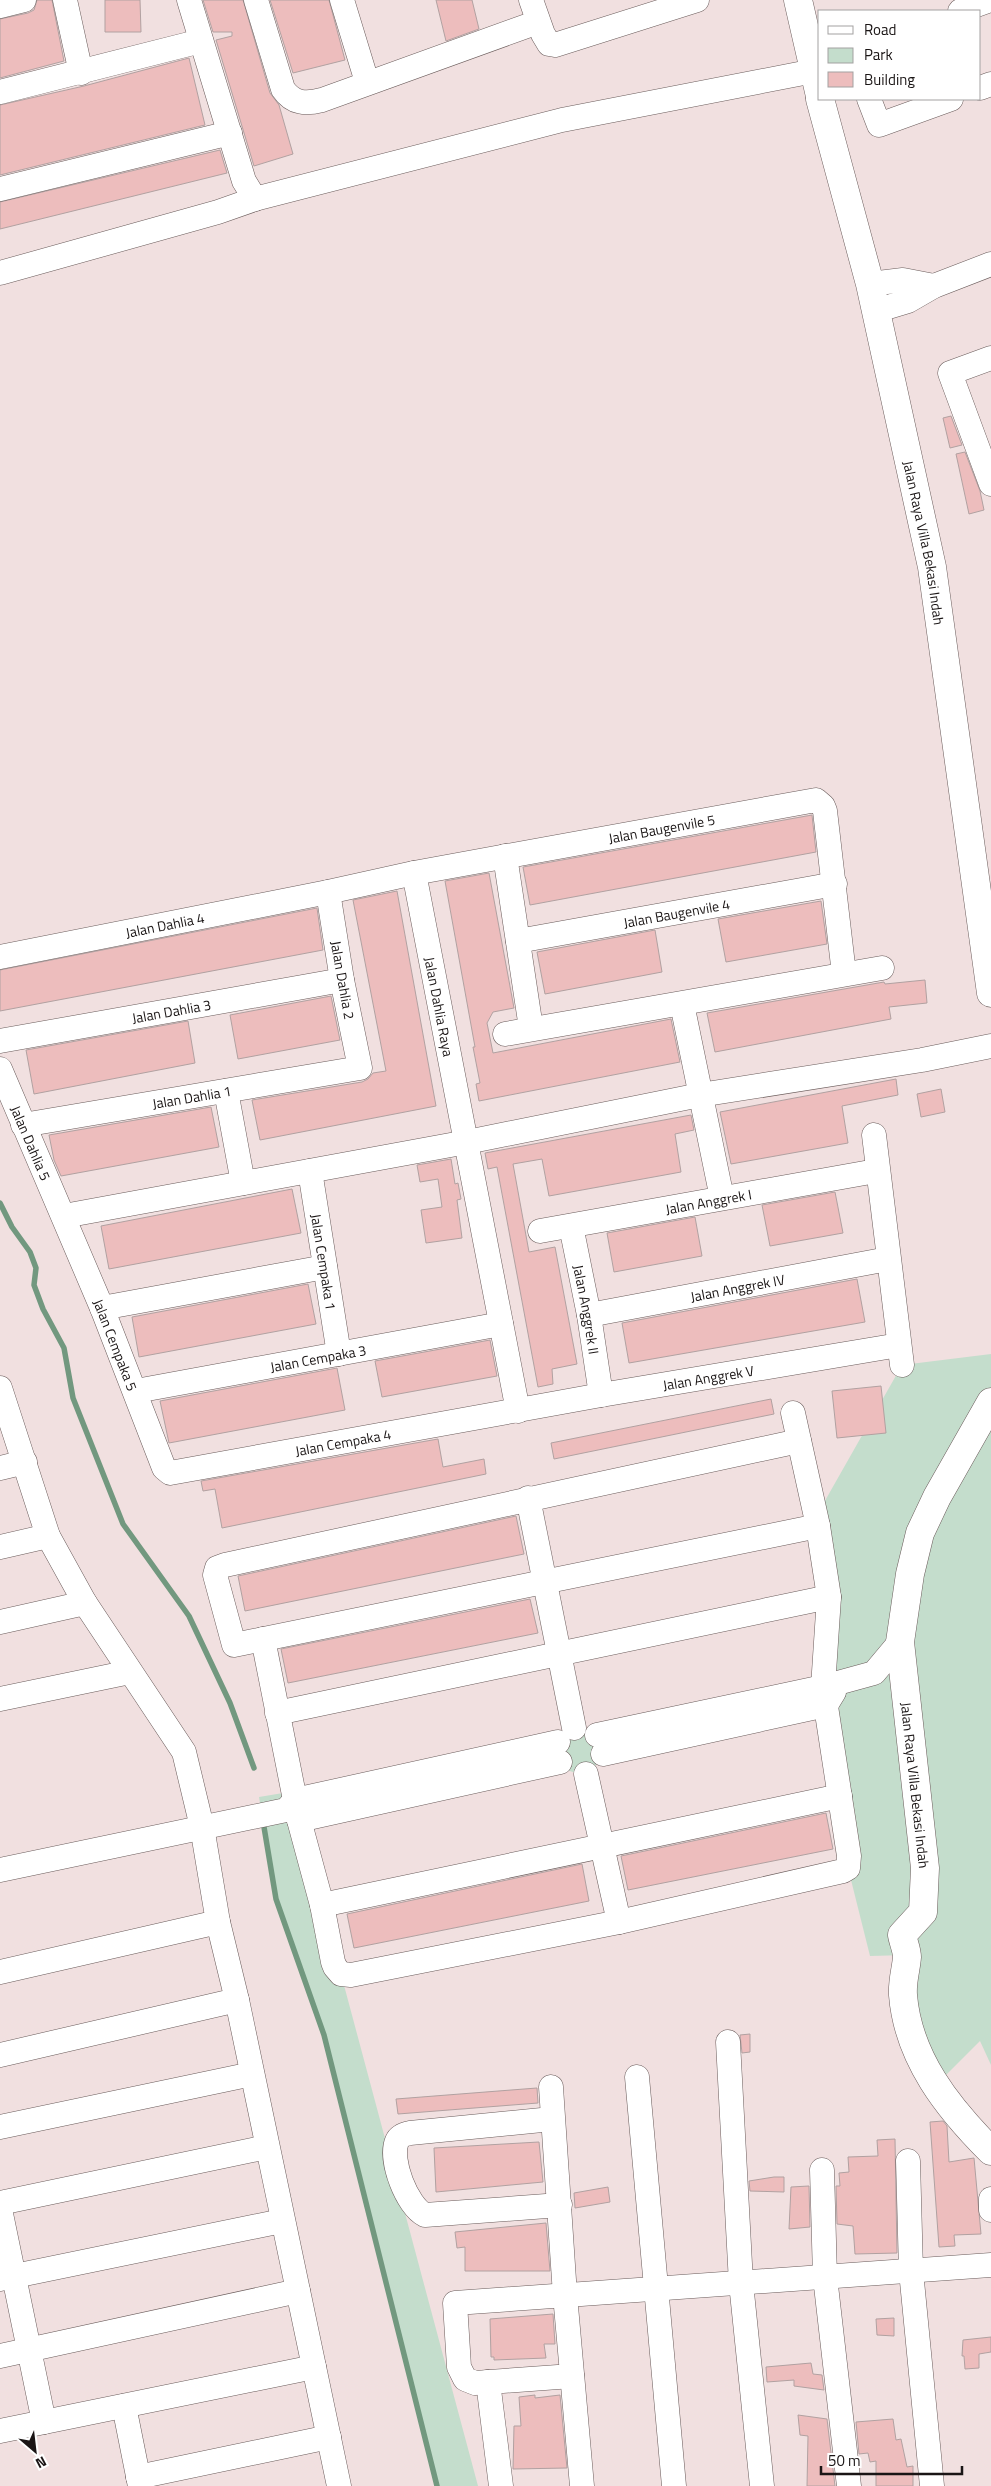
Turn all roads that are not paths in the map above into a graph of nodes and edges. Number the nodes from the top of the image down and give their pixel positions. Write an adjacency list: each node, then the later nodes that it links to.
1 (24, 0): 9 (street)
2 (65, 0): 13 (street)
3 (189, 0): 12 (street)
4 (256, 0): 14 (street)
5 (342, 0): 14 (street)
6 (697, 0): 11 (street)
7 (798, 0): 15 (main road, Jalan Raya Villa Bekasi Indah)
8 (990, 0): 10 (street)
9 (0, 6)
10 (963, 10)
11 (535, 11): 14 (street)
12 (201, 41): 13 (street); 20 (street)
13 (81, 73): 16 (street)
14 (367, 82)
15 (818, 89): 22 (street)
16 (0, 92)
17 (821, 100): 25 (main road, Jalan Raya Villa Bekasi Indah)
18 (869, 100): 19 (street)
19 (948, 100)
20 (230, 133): 21 (street); 22 (street)
21 (0, 189)
22 (255, 199): 24 (street)
23 (991, 264): 26 (street)
24 (0, 273)
25 (870, 284): 26 (street); 27 (main road, Jalan Raya Villa Bekasi Indah)
26 (934, 286): 27 (street)
27 (875, 311): 40 (main road, Jalan Raya Villa Bekasi Indah)
28 (991, 358): 29 (street)
29 (984, 441): 30 (street)
30 (991, 484)
31 (506, 856): 32 (street, Jalan Baugenvile 5); 33 (street, Jalan Baugenvile 5); 35 (street)
32 (414, 873): 34 (street, Jalan Dahlia 4); 52 (street, Jalan Dahlia Raya)
33 (835, 884): 35 (street, Jalan Baugenvile 4); 38 (street)
34 (328, 892): 36 (street, Jalan Dahlia 4); 39 (street, Jalan Dahlia 2)
35 (518, 941): 42 (street)
36 (0, 957)
37 (882, 968): 38 (street)
38 (844, 974): 41 (street)
39 (342, 980): 44 (street, Jalan Dahlia 3); 47 (street, Jalan Dahlia 2)
40 (991, 993)
41 (682, 1004): 42 (street); 49 (street)
42 (531, 1028): 43 (street)
43 (505, 1034)
44 (0, 1041)
45 (991, 1046): 49 (street)
46 (0, 1068): 50 (street, Jalan Dahlia 5)
47 (360, 1068): 48 (street, Jalan Dahlia 1)
48 (226, 1090): 50 (street, Jalan Dahlia 1); 55 (street)
49 (700, 1095): 52 (street); 56 (street)
50 (23, 1125): 57 (street, Jalan Dahlia 5)
51 (874, 1135): 54 (street)
52 (467, 1142): 53 (street); 64 (street, Jalan Dahlia Raya)
53 (310, 1171): 55 (street); 61 (street, Jalan Cempaka 1)
54 (876, 1171): 56 (street, Jalan Anggrek I); 60 (street)
55 (242, 1184): 57 (street)
56 (722, 1198): 58 (street, Jalan Anggrek I)
57 (64, 1216): 62 (street, Jalan Cempaka 5)
58 (571, 1226): 59 (street, Jalan Anggrek I); 63 (street, Jalan Anggrek II)
59 (540, 1231)
60 (888, 1259): 63 (street, Jalan Anggrek IV); 68 (street, Jalan Anggrek V)
61 (325, 1267): 62 (street); 65 (street, Jalan Cempaka 1)
62 (102, 1308): 67 (street, Jalan Cempaka 5)
63 (589, 1314): 68 (street, Jalan Anggrek II)
64 (501, 1324): 65 (street, Jalan Cempaka 3); 70 (street, Jalan Dahlia Raya)
65 (339, 1354): 67 (street, Jalan Cempaka 3)
66 (0, 1391): 73 (street)
67 (136, 1391): 75 (street, Jalan Cempaka 5)
68 (601, 1394): 70 (street, Jalan Anggrek V)
69 (991, 1402): 85 (main road, Jalan Raya Villa Bekasi Indah)
70 (518, 1412): 75 (street, Jalan Cempaka 4)
71 (793, 1414): 72 (street)
72 (799, 1441): 76 (street); 77 (street)
73 (25, 1462): 74 (street); 78 (street)
74 (0, 1468)
75 (168, 1472)
76 (528, 1498): 80 (street); 84 (street)
77 (818, 1526): 80 (street); 81 (street)
78 (48, 1536): 79 (street); 82 (street)
79 (0, 1547)
80 (545, 1582): 84 (street); 86 (street)
81 (830, 1597): 86 (street); 88 (street)
82 (85, 1603): 83 (street); 87 (street)
83 (0, 1622)
84 (263, 1640): 90 (street)
85 (900, 1642): 88 (street); 110 (main road, Jalan Raya Villa Bekasi Indah)
86 (561, 1654): 90 (street); 91 (street)
87 (130, 1672): 89 (street); 94 (street)
88 (830, 1691): 91 (street); 92 (street)
89 (0, 1699)
90 (277, 1713): 93 (street)
91 (578, 1744): 93 (street); 95 (street)
92 (840, 1796): 95 (street); 99 (street)
93 (293, 1810): 94 (street); 97 (street)
94 (202, 1828): 96 (street); 98 (street)
95 (603, 1845): 97 (street); 99 (street)
96 (0, 1870)
97 (322, 1905): 99 (street)
98 (218, 1922): 100 (street); 101 (street)
99 (619, 1922)
100 (0, 1972)
101 (236, 2000): 103 (street); 104 (street)
102 (728, 2042): 123 (street)
103 (0, 2056)
104 (252, 2074): 108 (street); 109 (street)
105 (637, 2078): 124 (street)
106 (551, 2087): 107 (street)
107 (552, 2119): 115 (street); 115 (street)
108 (0, 2127)
109 (267, 2147): 114 (street); 118 (street)
110 (991, 2151)
111 (908, 2161): 120 (street)
112 (822, 2170): 122 (street)
113 (991, 2199): 117 (street)
114 (0, 2203)
115 (560, 2205): 126 (street)
116 (0, 2210): 121 (street)
117 (991, 2210)
118 (282, 2221): 121 (street); 125 (street)
119 (991, 2265): 120 (street)
120 (911, 2271): 122 (street); 143 (street)
121 (7, 2277): 127 (street)
122 (825, 2277): 123 (street); 142 (street)
123 (741, 2283): 124 (street); 141 (street)
124 (655, 2289): 126 (street); 140 (street)
125 (298, 2291): 127 (street); 129 (street)
126 (565, 2295): 130 (street); 131 (street)
127 (29, 2349): 128 (street); 133 (street)
128 (0, 2356)
129 (314, 2367): 132 (street); 135 (street)
130 (572, 2376): 131 (street); 139 (street)
131 (488, 2382): 138 (street)
132 (124, 2406): 133 (street); 136 (street)
133 (44, 2422): 134 (street)
134 (0, 2431)
135 (329, 2437): 136 (street); 137 (street)
136 (139, 2482)
137 (339, 2486)
138 (501, 2486)
139 (582, 2486)
140 (674, 2486)
141 (762, 2486)
142 (848, 2486)
143 (932, 2486)

